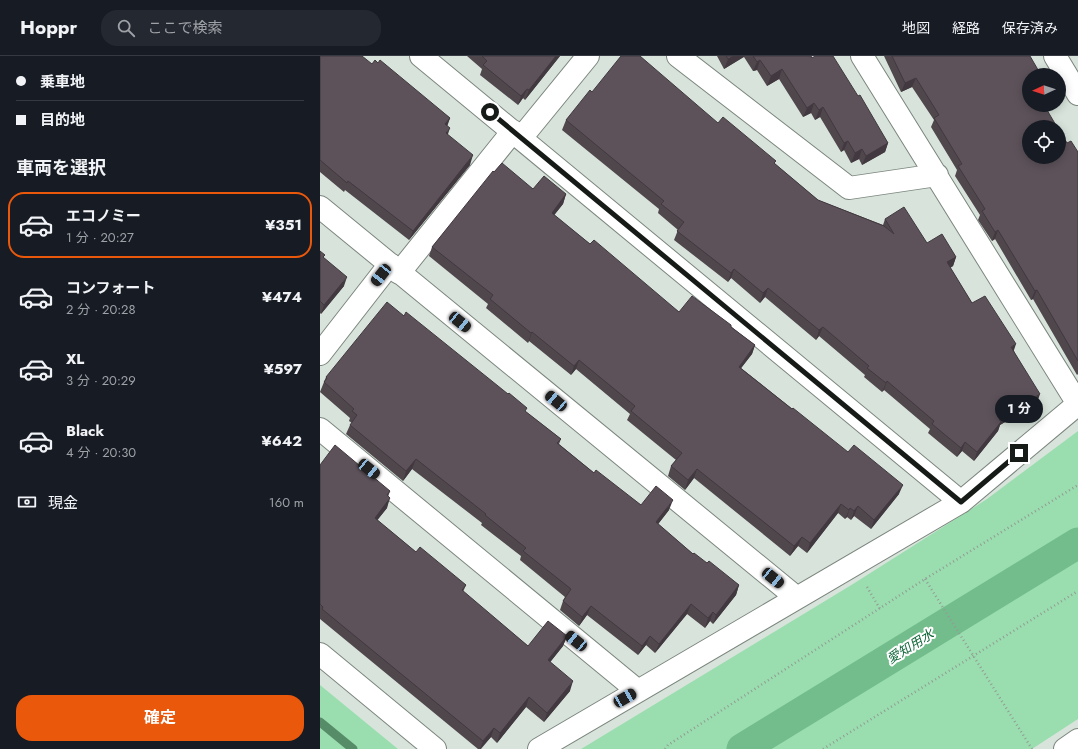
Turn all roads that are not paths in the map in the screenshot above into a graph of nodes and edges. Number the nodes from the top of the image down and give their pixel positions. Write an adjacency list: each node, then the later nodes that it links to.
1 (420, 56): 7 (street)
2 (588, 56): 7 (street)
3 (678, 56): 8 (street)
4 (862, 56): 8 (street)
5 (1055, 56): 6 (street)
6 (1078, 94)
7 (517, 134): 10 (street); 14 (street)
8 (937, 174): 12 (street)
9 (320, 207): 10 (street)
10 (395, 268): 11 (street); 15 (street)
11 (320, 354)
12 (1078, 404): 14 (street)
13 (320, 429): 17 (street)
14 (961, 502): 15 (street)
15 (797, 598): 17 (street)
16 (320, 654): 19 (street)
17 (638, 691): 20 (street)
18 (1078, 740): 21 (street)
19 (435, 749)
20 (539, 749)
21 (1065, 749)

